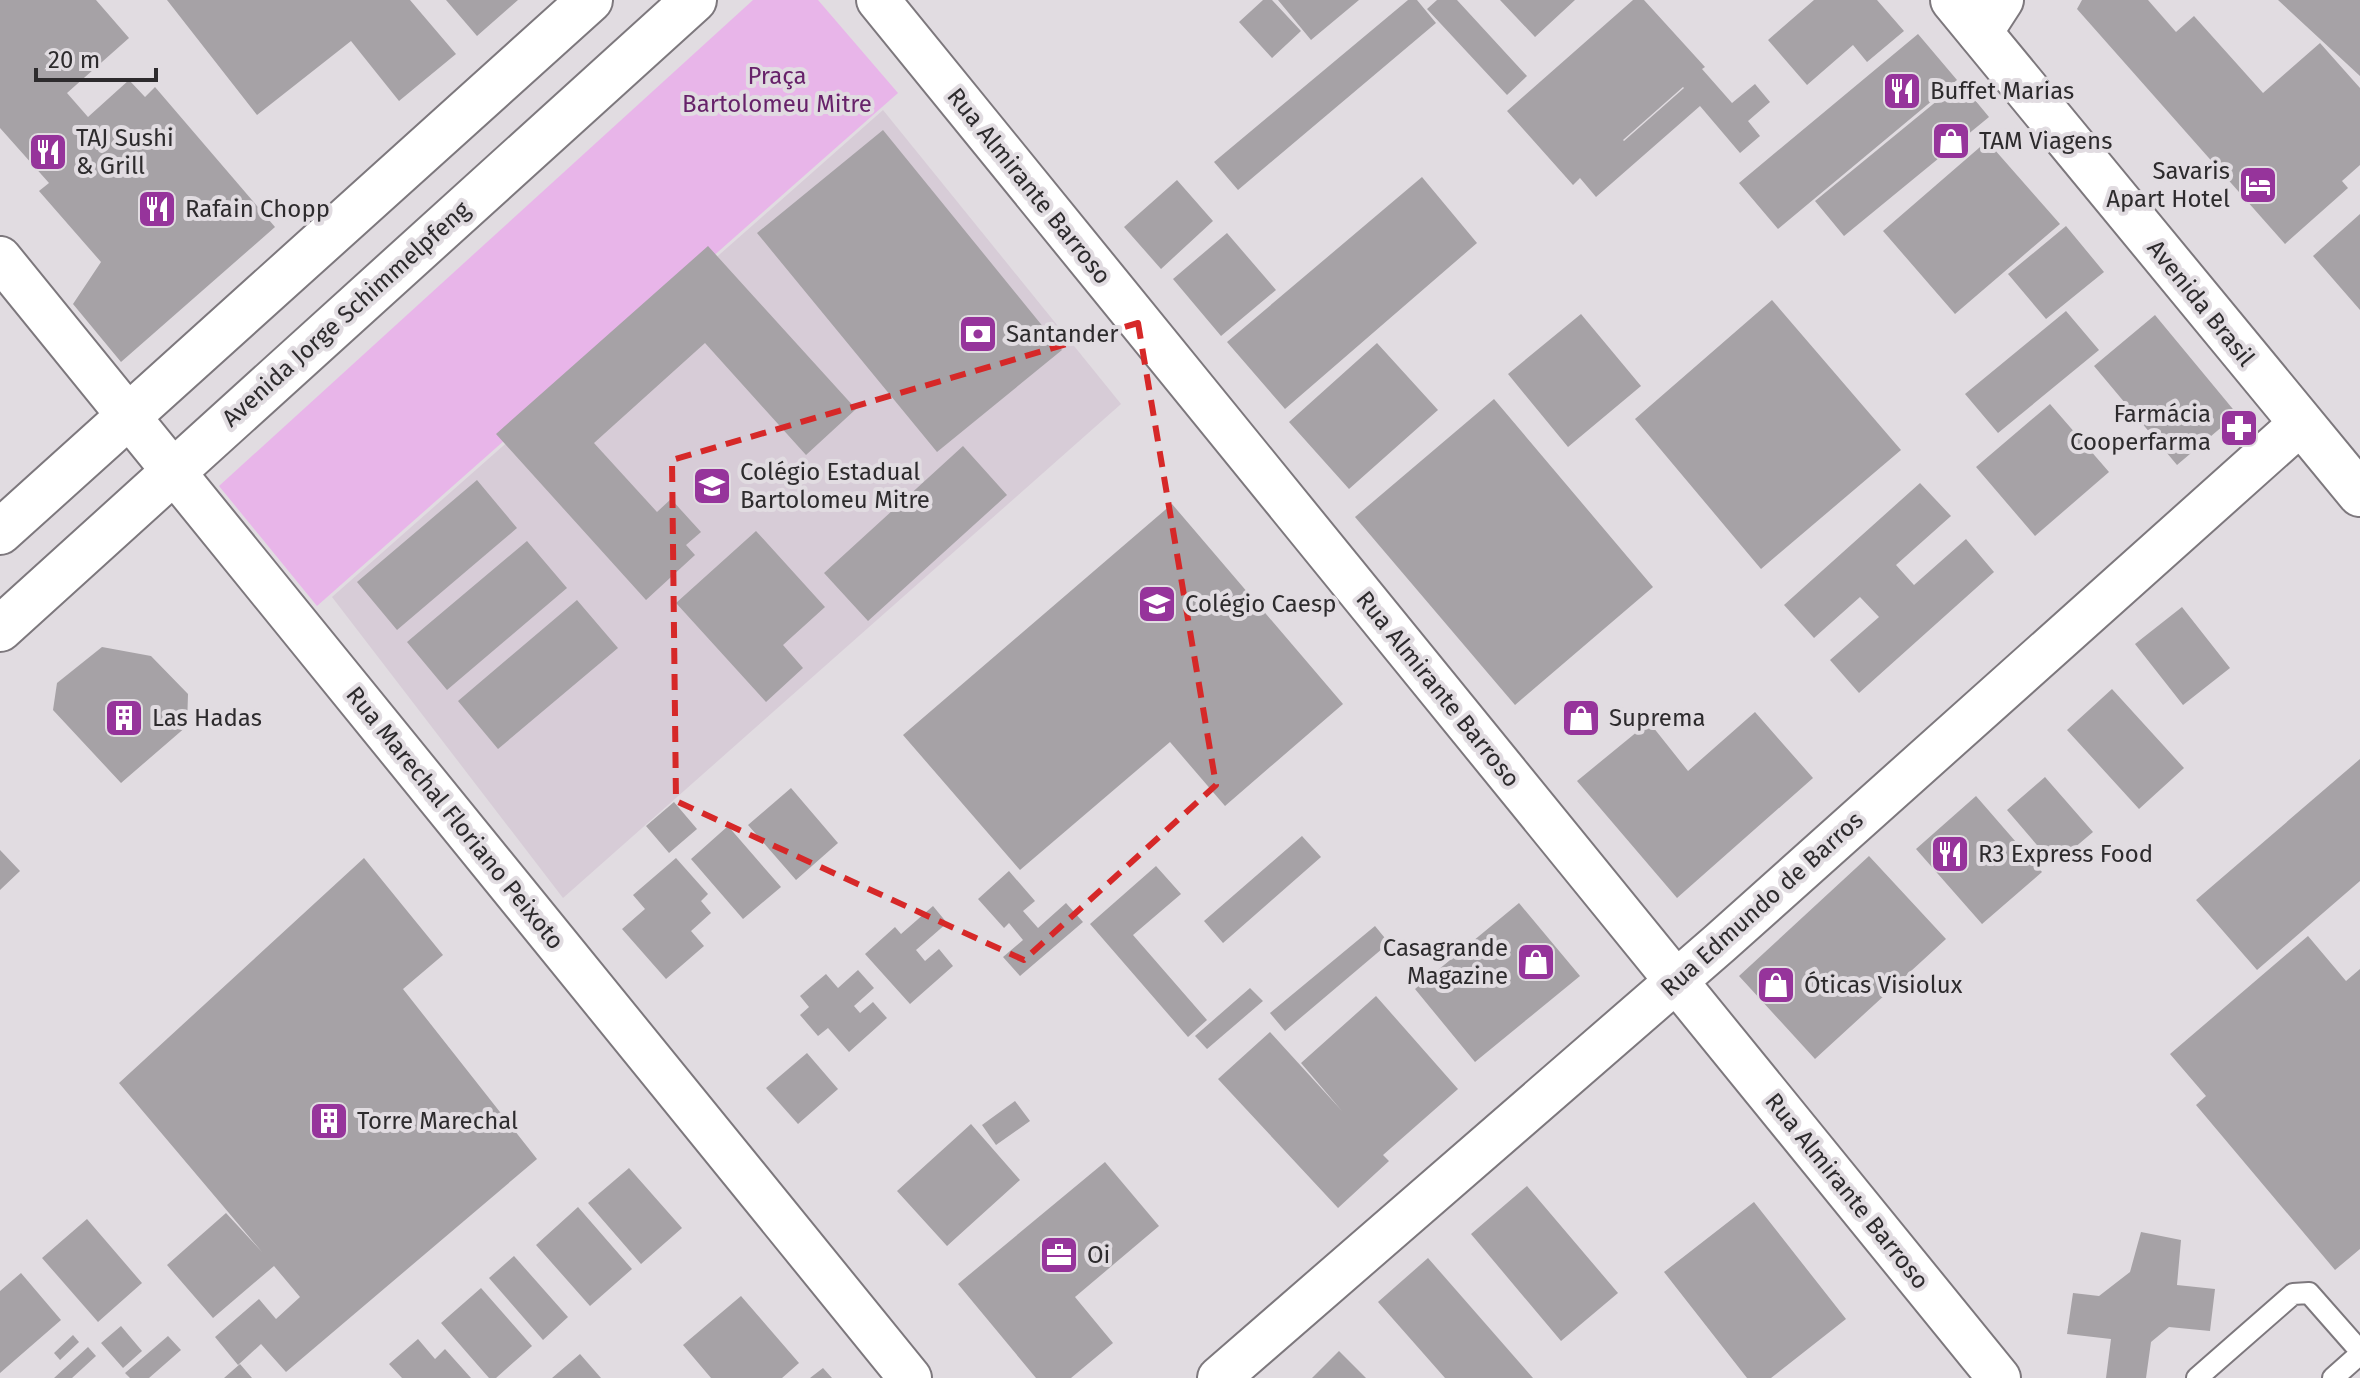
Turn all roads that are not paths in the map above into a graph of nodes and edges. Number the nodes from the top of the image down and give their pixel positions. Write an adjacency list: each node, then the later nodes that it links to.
1 (590, 0): 7 (main road)
2 (694, 0): 9 (main road, Avenida Jorge Schimmelpfeng)
3 (878, 0): 13 (street, Rua Almirante Barroso)
4 (1953, 0): 5 (main road, Avenida Brasil)
5 (1991, 17): 8 (main road, Avenida Brasil)
6 (0, 258): 7 (street, Rua Marechal Floriano Peixoto)
7 (128, 416): 9 (street, Rua Marechal Floriano Peixoto); 11 (main road)
8 (2300, 424): 10 (main road, Avenida Brasil); 13 (street, Rua Edmundo de Barros)
9 (173, 470): 12 (main road, Avenida Jorge Schimmelpfeng); 15 (street, Rua Marechal Floriano Peixoto)
10 (2360, 494)
11 (0, 532)
12 (0, 629)
13 (1676, 981): 16 (street, Rua Edmundo de Barros); 17 (street, Rua Almirante Barroso)
14 (2360, 1353): 18 (lane); 19 (lane)
15 (910, 1378)
16 (1219, 1378)
17 (1999, 1378)
18 (2197, 1378)
19 (2333, 1378)

